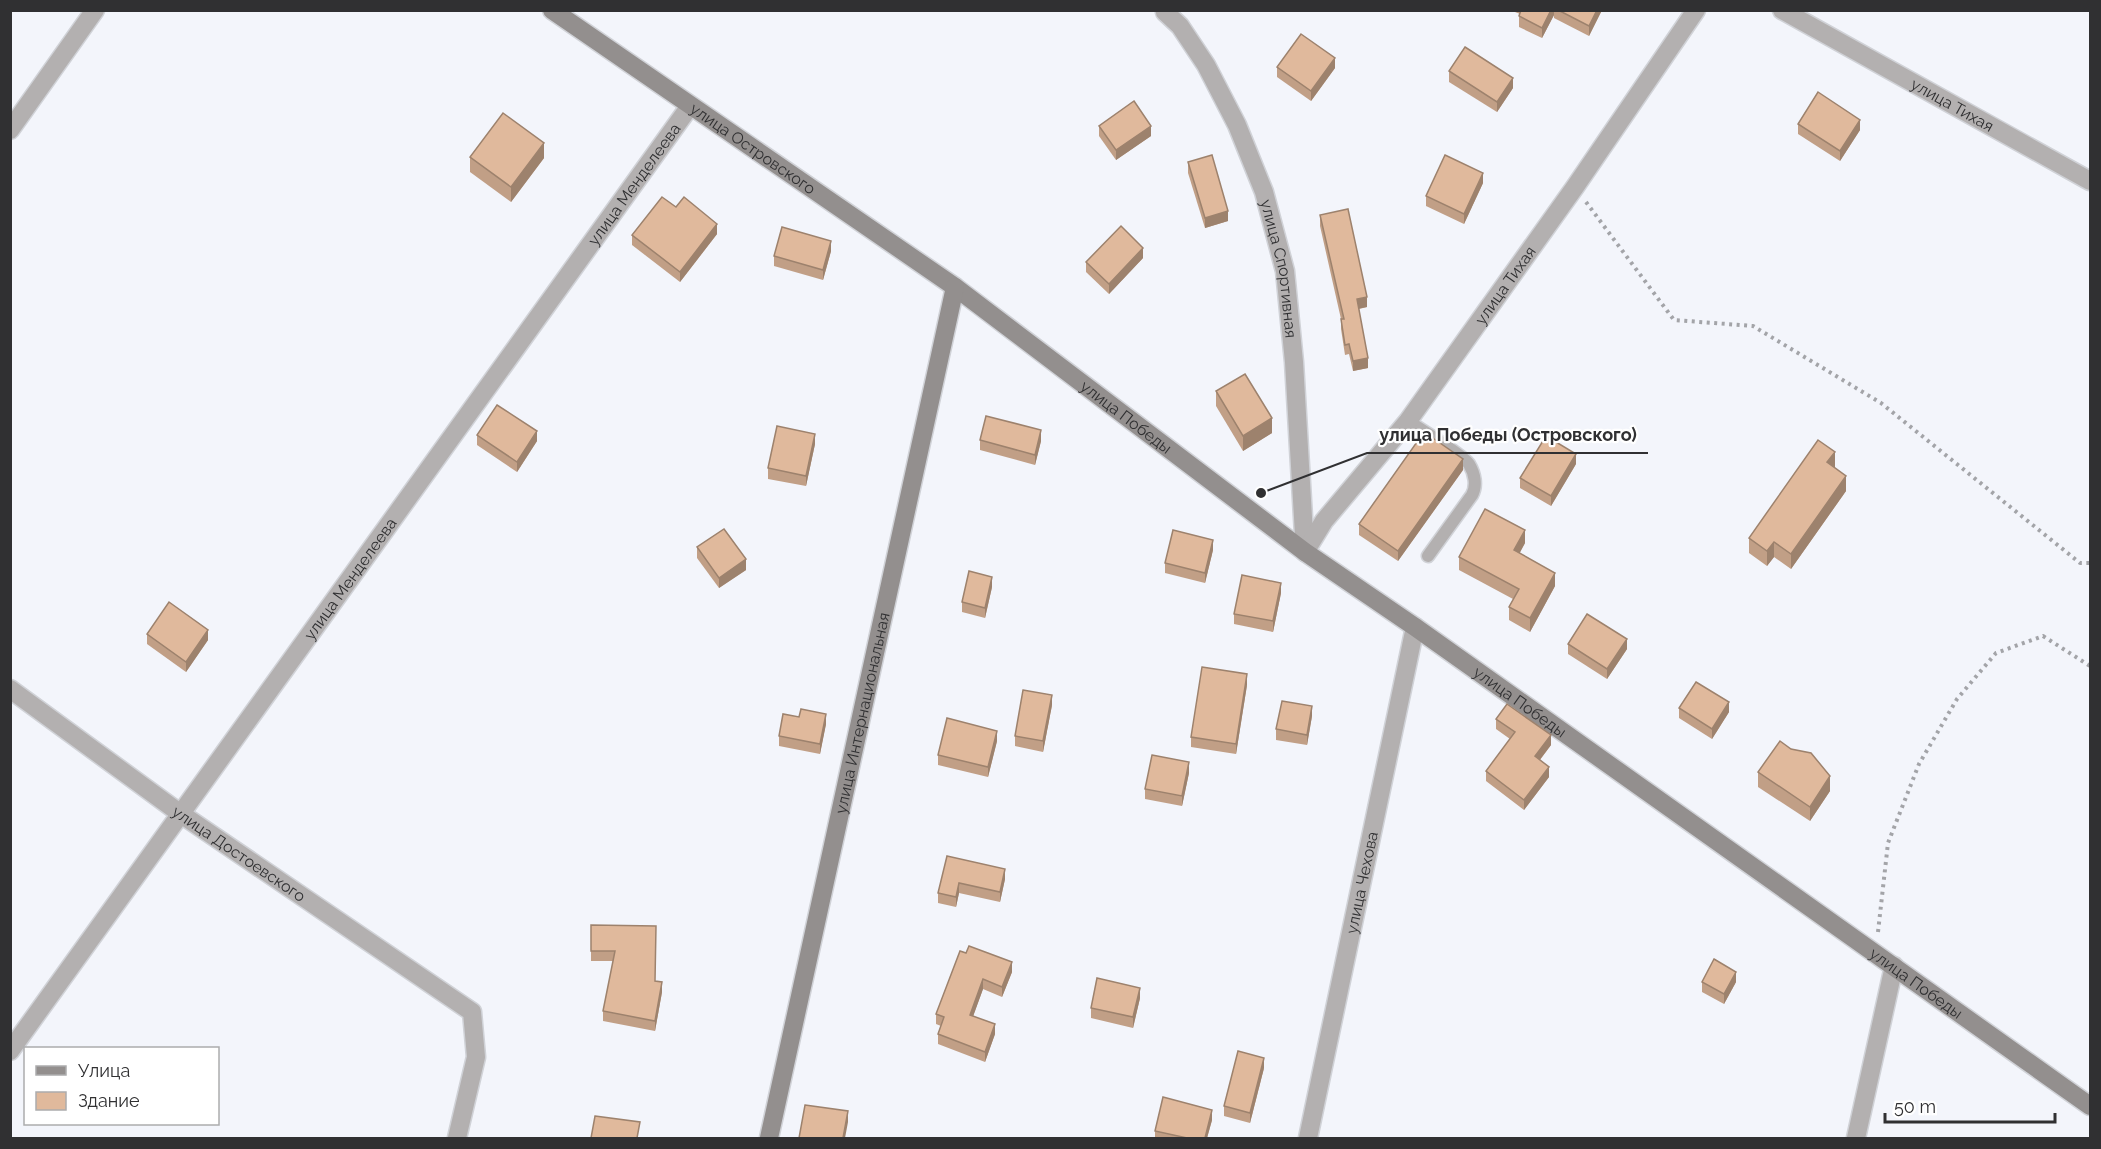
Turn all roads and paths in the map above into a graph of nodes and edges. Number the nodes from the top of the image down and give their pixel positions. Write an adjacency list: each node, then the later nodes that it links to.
1 (95, 10): 7 (street)
2 (552, 10): 6 (main road, улица Островского)
3 (1696, 10): 9 (street, улица Тихая)
4 (1782, 10): 8 (street, улица Тихая)
5 (1164, 11): 12 (street, улица Спортивная)
6 (690, 106): 10 (main road, улица Островского); 18 (street, улица Менделеева)
7 (10, 130)
8 (2091, 181)
9 (1575, 187): 11 (street, улица Тихая); 14 (path)
10 (955, 287): 12 (main road, улица Победы); 24 (main road, улица Интернациональная)
11 (1408, 421): 12 (street, улица Тихая); 13 (lane)
12 (1305, 552): 15 (main road, улица Победы)
13 (1428, 556)
14 (2091, 562)
15 (1415, 627): 19 (main road, улица Победы); 25 (street, улица Чехова)
16 (2091, 666): 19 (path)
17 (10, 689): 18 (street, улица Достоевского)
18 (181, 814): 21 (street, улица Менделеева); 23 (street, улица Достоевского)
19 (1876, 953): 20 (main road, улица Победы)
20 (1894, 966): 22 (main road, улица Победы); 26 (street)
21 (10, 1052)
22 (2091, 1106)
23 (457, 1138)
24 (769, 1138)
25 (1308, 1138)
26 (1856, 1138)

